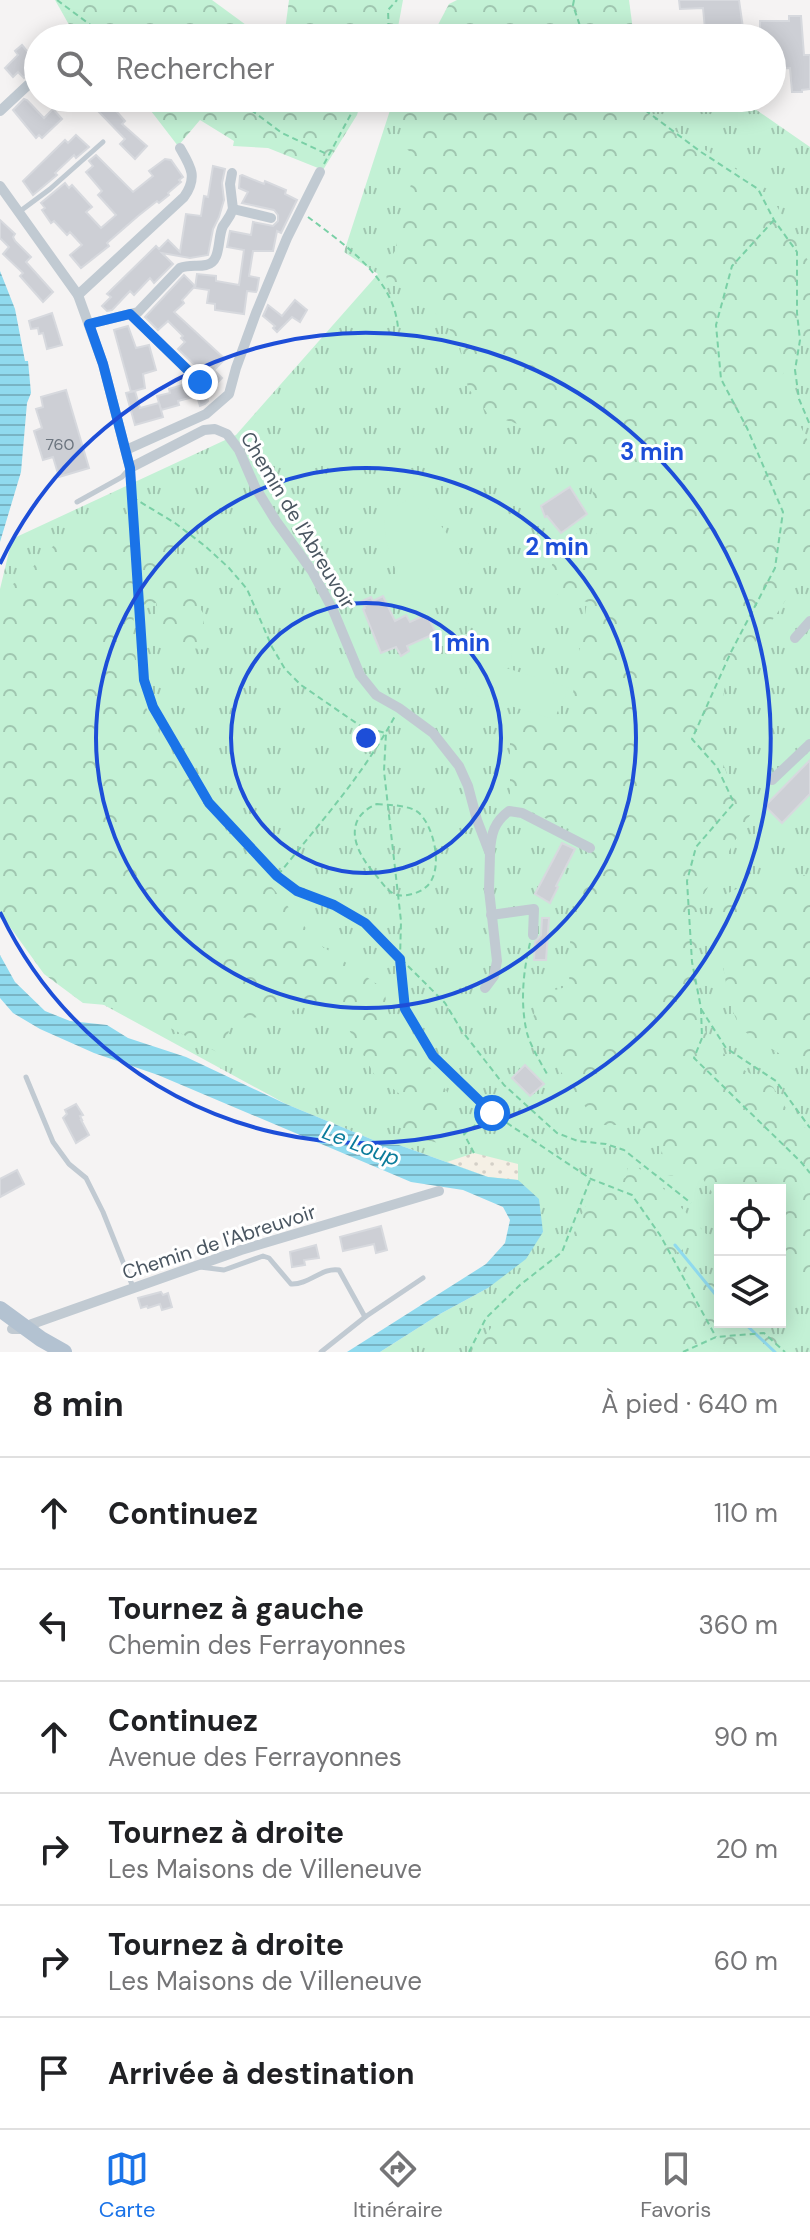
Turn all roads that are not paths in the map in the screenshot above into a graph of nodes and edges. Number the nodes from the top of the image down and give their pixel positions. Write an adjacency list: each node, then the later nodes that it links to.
1 (24, 89): 2 (street)
2 (0, 111)
3 (103, 142): 9 (lane)
4 (180, 148): 11 (street)
5 (320, 172): 15 (street)
6 (232, 173): 8 (street)
7 (0, 186): 9 (street)
8 (233, 209): 10 (street); 12 (street)
9 (19, 213): 11 (street)
10 (271, 218)
11 (78, 295): 13 (street)
12 (130, 314): 13 (street); 14 (street)
13 (89, 324): 15 (street)
14 (200, 382)
15 (126, 450): 16 (street)
16 (130, 468): 17 (lane); 23 (street, Chemin de l'Abreuvoir)
17 (77, 502)
18 (810, 621): 19 (street)
19 (795, 638)
20 (810, 744): 21 (street)
21 (772, 780)
22 (590, 848): 23 (street)
23 (490, 854): 24 (street)
24 (491, 915): 25 (street); 26 (street)
25 (533, 935)
26 (485, 988)
27 (26, 1077): 31 (lane)
28 (439, 1191): 29 (street, Chemin de l'Abreuvoir)
29 (195, 1267): 31 (street, Chemin de l'Abreuvoir); 33 (lane)
30 (423, 1278): 33 (lane)
31 (133, 1288): 34 (street, Chemin de l'Abreuvoir)
32 (0, 1309): 34 (main road)
33 (365, 1317): 37 (lane)
34 (13, 1326): 35 (main road); 36 (main road)
35 (46, 1352)
36 (64, 1352)
37 (321, 1352)

